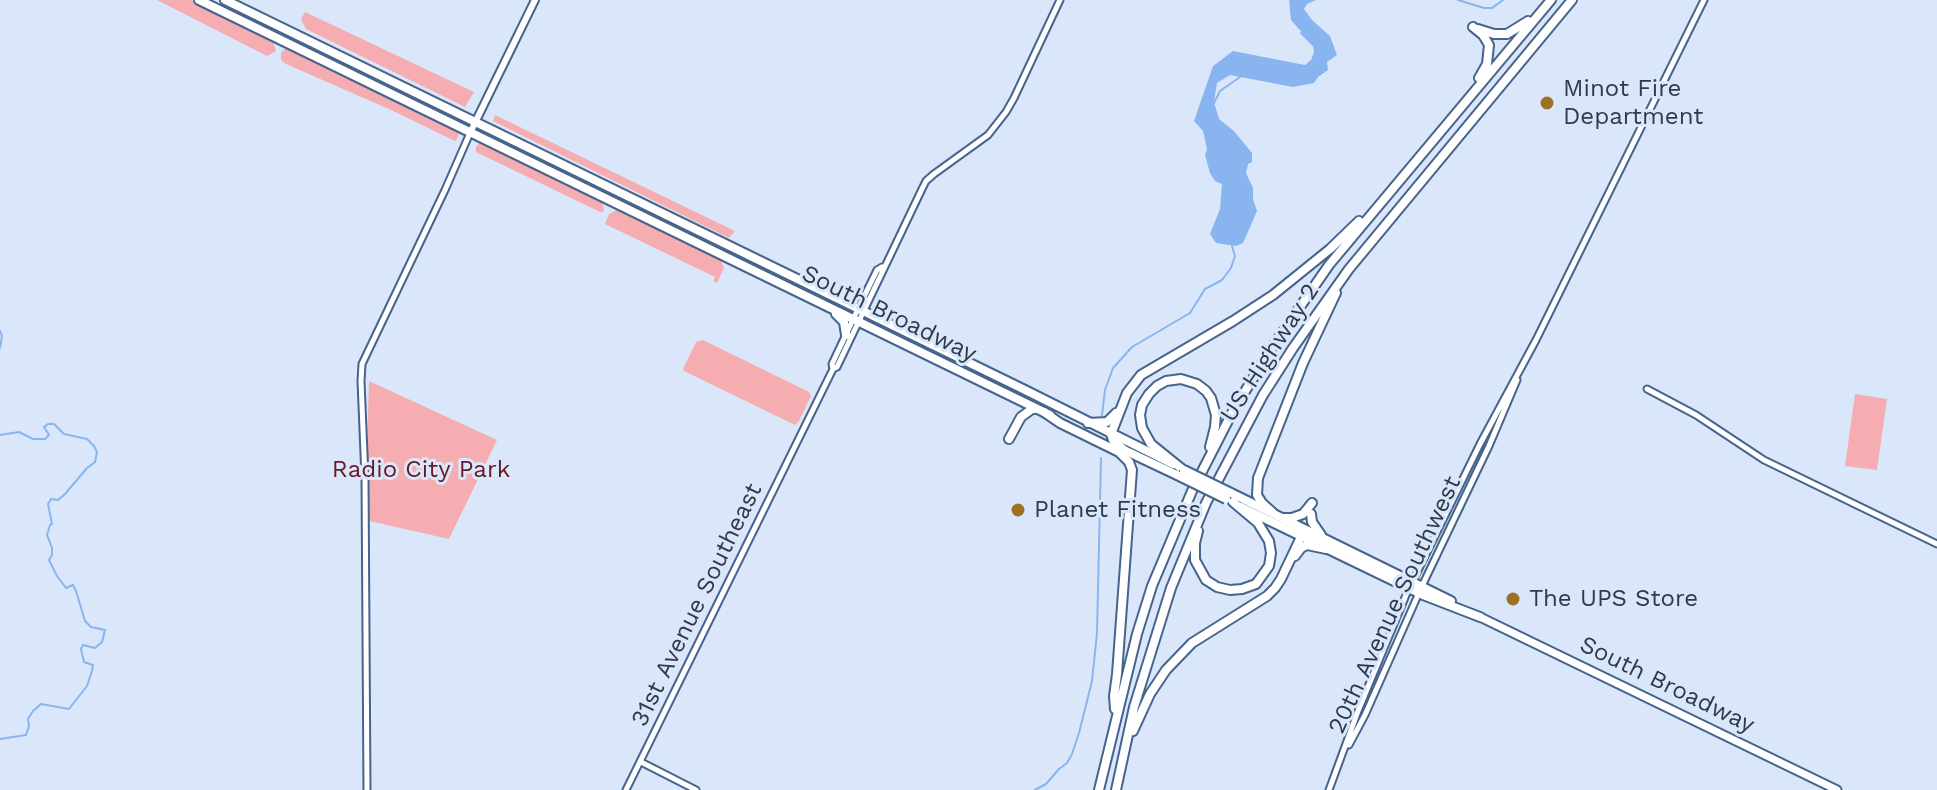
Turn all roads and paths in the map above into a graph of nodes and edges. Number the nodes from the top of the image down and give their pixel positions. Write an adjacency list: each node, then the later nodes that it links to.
1 (199, 0): 11 (highway)
2 (207, 0): 10 (highway)
3 (225, 0): 10 (highway)
4 (535, 0): 14 (main road)
5 (1060, 0): 26 (street)
6 (1551, 0): 9 (highway, US Highway 2)
7 (1572, 0): 21 (highway, US Highway 2)
8 (1704, 0): 28 (street, 20th Avenue Southwest)
9 (1542, 10): 13 (highway, US Highway 2); 13 (highway)
10 (288, 31): 12 (highway, South Broadway)
11 (282, 41): 12 (highway); 15 (highway, South Broadway)
12 (344, 59): 14 (highway, South Broadway)
13 (1459, 108): 16 (highway, US Highway 2)
14 (476, 122): 15 (main road); 19 (highway, South Broadway)
15 (470, 133): 17 (highway, South Broadway); 55 (street)
16 (1391, 190): 32 (highway); 38 (highway, US Highway 2)
17 (612, 202): 18 (highway, South Broadway); 19 (highway)
18 (656, 223): 20 (highway); 22 (highway, South Broadway)
19 (691, 228): 20 (highway, South Broadway)
20 (735, 249): 24 (highway, South Broadway)
21 (1359, 257): 40 (highway, US Highway 2); 43 (highway)
22 (733, 261): 23 (highway, South Broadway); 24 (highway)
23 (778, 282): 25 (highway, South Broadway); 26 (highway)
24 (822, 292): 26 (highway, South Broadway)
25 (816, 300): 26 (highway, South Broadway); 27 (highway)
26 (858, 315): 27 (street); 29 (street); 31 (highway, South Broadway); 33 (highway, South Broadway)
27 (846, 335): 29 (street)
28 (1527, 356): 49 (street, 20th Avenue Southwest); 49 (street, 20th Avenue Southwest)
29 (833, 369): 52 (street, 31st Avenue Southeast)
30 (1647, 389): 46 (street)
31 (1041, 410): 35 (highway); 36 (highway, South Broadway); 51 (highway)
32 (1119, 410): 33 (highway); 34 (highway)
33 (1088, 423): 34 (highway, South Broadway)
34 (1111, 434): 36 (highway); 37 (highway, South Broadway)
35 (1009, 439)
36 (1124, 450): 37 (highway, South Broadway)
37 (1181, 471): 38 (highway); 39 (highway, South Broadway, bridge)
38 (1202, 471): 51 (highway, US Highway 2)
39 (1229, 498): 40 (highway); 43 (highway, South Broadway); 44 (highway, South Broadway)
40 (1206, 503): 54 (highway, US Highway 2)
41 (1312, 503): 43 (highway)
42 (1311, 514): 45 (highway)
43 (1277, 516): 44 (highway, South Broadway)
44 (1303, 533): 45 (highway, South Broadway); 47 (highway, South Broadway); 48 (highway)
45 (1324, 539): 49 (highway, South Broadway)
46 (1937, 544)
47 (1326, 549): 48 (highway); 49 (highway, South Broadway)
48 (1289, 562): 54 (highway)
49 (1416, 588): 50 (highway, South Broadway); 53 (street, 20th Avenue Southwest); 53 (street, 20th Avenue Southwest)
50 (1480, 617): 61 (main road, South Broadway)
51 (1115, 719): 58 (highway, US Highway 2)
52 (641, 762): 56 (street, 31st Avenue Southeast); 57 (street)
53 (1340, 764): 60 (street)
54 (1119, 774): 59 (highway, US Highway 2)
55 (367, 790)
56 (626, 790)
57 (696, 790)
58 (1099, 790)
59 (1116, 790)
60 (1329, 790)
61 (1837, 790)

